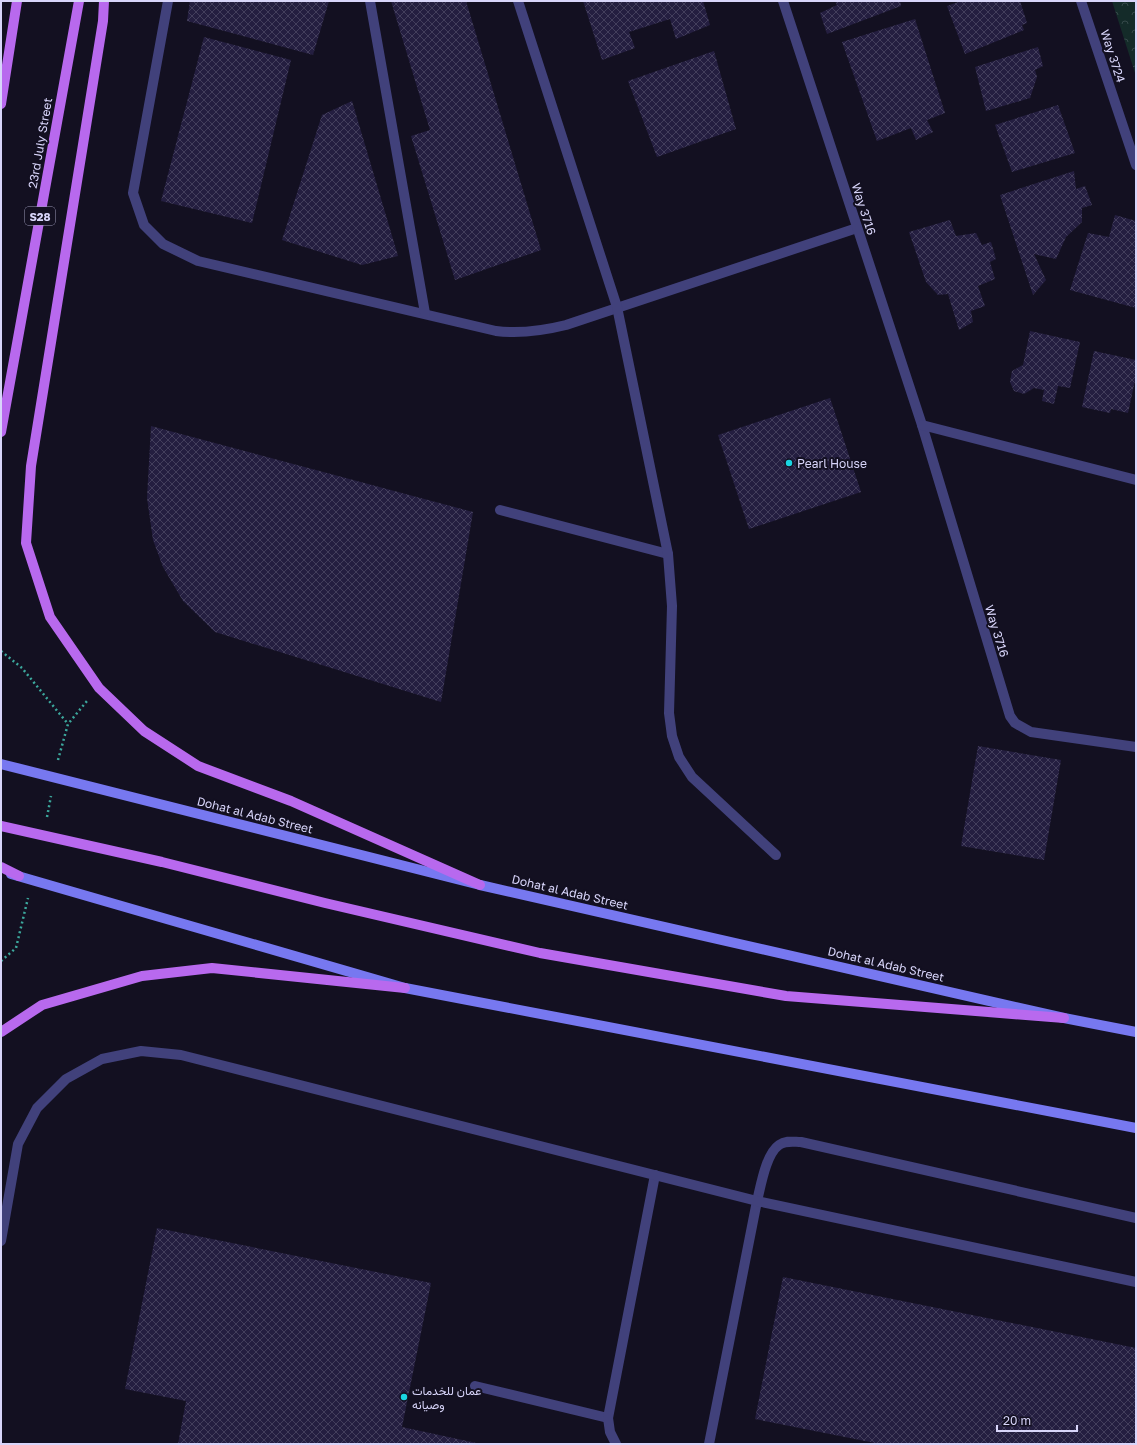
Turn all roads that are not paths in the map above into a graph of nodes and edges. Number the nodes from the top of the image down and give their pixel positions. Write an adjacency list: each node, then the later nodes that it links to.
1 (17, 1): 9 (main road)
2 (79, 1): 15 (main road, 23rd July Street / S28)
3 (104, 1): 26 (main road)
4 (168, 1): 13 (street)
5 (370, 1): 13 (street)
6 (518, 1): 12 (street)
7 (783, 1): 11 (street, Way 3716)
8 (1081, 1): 10 (street, Way 3724)
9 (1, 104)
10 (1136, 165)
11 (857, 228): 12 (street); 14 (street, Way 3716)
12 (617, 307): 13 (street); 18 (street)
13 (424, 313)
14 (922, 425): 16 (street); 19 (street, Way 3716)
15 (1, 432)
16 (1136, 480)
17 (500, 510): 18 (street)
18 (668, 554): 22 (street)
19 (1136, 747)
20 (1, 764): 26 (main road, Dohat al Adab Street)
21 (1, 826): 28 (main road)
22 (776, 855)
23 (1, 868): 25 (main road)
24 (1, 871): 25 (main road)
25 (19, 876): 27 (main road)
26 (480, 885): 28 (main road, Dohat al Adab Street)
27 (405, 988): 29 (main road); 31 (main road)
28 (1064, 1018): 30 (main road, Dohat al Adab Street)
29 (1, 1032)
30 (1136, 1032)
31 (1136, 1128)
32 (655, 1175): 33 (street); 35 (street); 38 (street)
33 (757, 1200): 34 (street); 36 (street); 40 (street)
34 (1136, 1218)
35 (1, 1241)
36 (1136, 1282)
37 (475, 1386): 38 (street)
38 (608, 1418): 39 (street)
39 (616, 1444)
40 (709, 1444)

